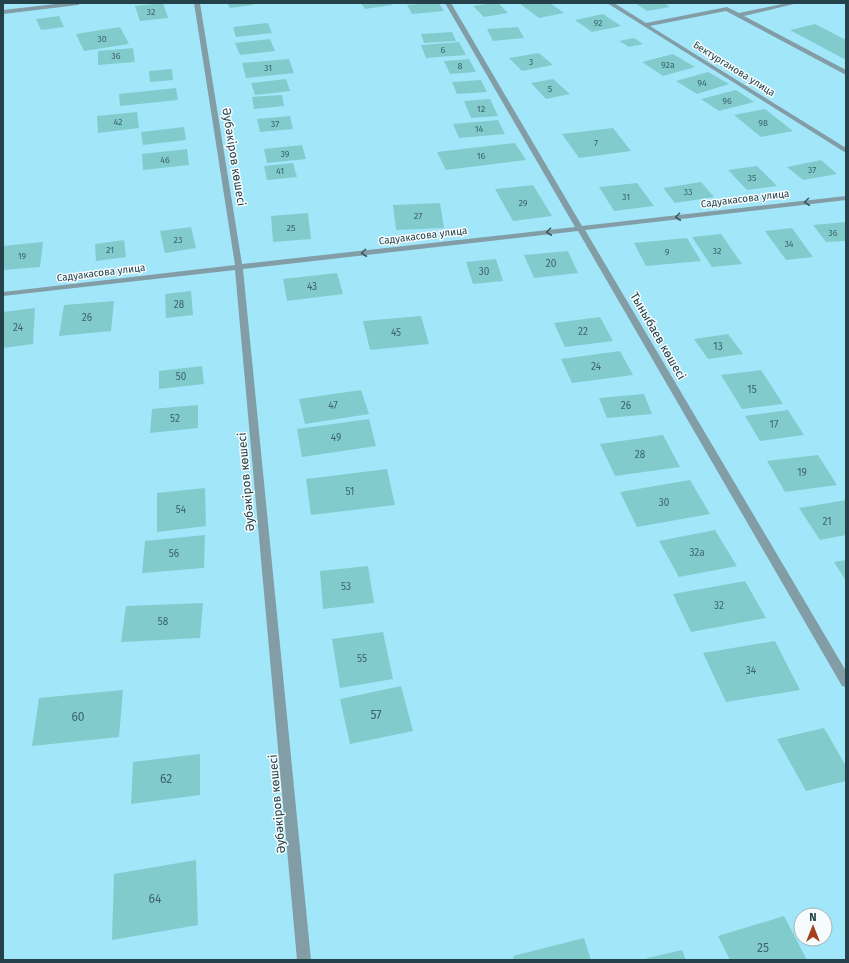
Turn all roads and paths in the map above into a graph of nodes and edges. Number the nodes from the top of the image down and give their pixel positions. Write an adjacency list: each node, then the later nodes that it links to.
1 (78, 3): 6 (street)
2 (197, 3): 13 (street, Әубәкіров көшесі)
3 (448, 3): 12 (street, Тыныбаев көшесі)
4 (610, 3): 8 (street, Бектурганова улица)
5 (795, 3): 7 (street)
6 (3, 12)
7 (739, 15): 8 (street); 9 (street)
8 (645, 25): 10 (street, Бектурганова улица)
9 (846, 73)
10 (846, 151)
11 (846, 198): 12 (street, Садуакасова улица, one-way to 12)
12 (581, 228): 13 (street, Садуакасова улица, one-way to 13); 15 (street, Тыныбаев көшесі)
13 (239, 268): 14 (street, Садуакасова улица); 16 (street, Әубәкіров көшесі)
14 (3, 294)
15 (846, 682)
16 (304, 960)

